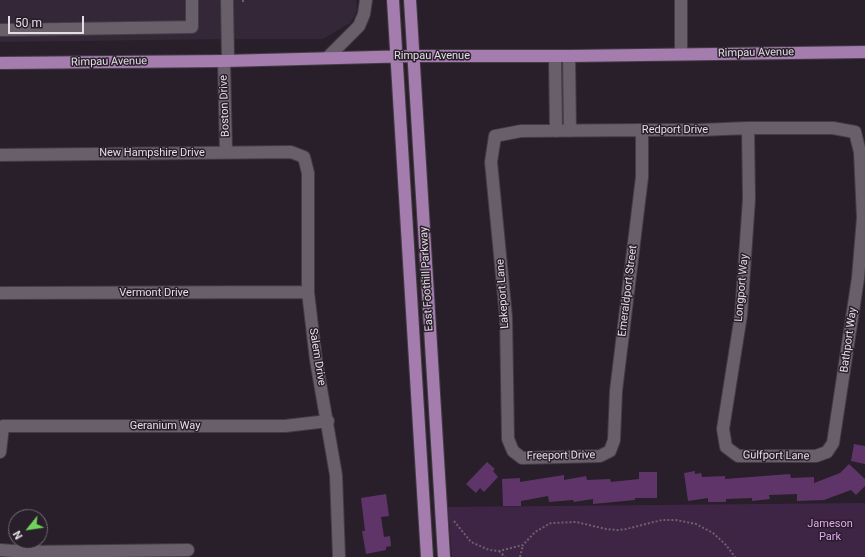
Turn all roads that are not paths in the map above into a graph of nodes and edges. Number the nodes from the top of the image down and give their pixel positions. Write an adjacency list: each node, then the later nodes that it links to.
1 (192, 0): 7 (street)
2 (227, 0): 15 (street, Boston Drive)
3 (366, 0): 14 (street)
4 (393, 0): 10 (main road, East Foothill Parkway)
5 (410, 0): 11 (main road, East Foothill Parkway)
6 (681, 0): 9 (street)
7 (0, 30)
8 (865, 52): 9 (main road, Rimpau Avenue)
9 (681, 54): 13 (main road, Rimpau Avenue)
10 (396, 56): 11 (main road, Rimpau Avenue); 14 (main road, Rimpau Avenue); 40 (main road, East Foothill Parkway)
11 (414, 56): 12 (main road, Rimpau Avenue); 41 (main road, East Foothill Parkway)
12 (555, 56): 13 (main road, Rimpau Avenue); 18 (street)
13 (569, 56): 17 (street)
14 (327, 58): 15 (main road, Rimpau Avenue)
15 (226, 61): 16 (main road, Rimpau Avenue); 25 (street, Boston Drive)
16 (0, 63)
17 (570, 98): 18 (street); 22 (street)
18 (556, 99): 21 (street)
19 (748, 128): 20 (street, Redport Drive); 23 (street, Redport Drive); 32 (street, Longport Way)
20 (642, 130): 22 (street, Redport Drive); 34 (street, Emeraldport Street)
21 (556, 131): 22 (street, Redport Drive); 24 (street, Redport Drive)
22 (570, 131)
23 (855, 132): 28 (street, Bathport Way)
24 (495, 136): 33 (street, Lakeport Lane)
25 (226, 152): 26 (street, New Hampshire Drive); 27 (street, New Hampshire Drive)
26 (0, 155)
27 (304, 157): 29 (street, Salem Drive)
28 (861, 279): 36 (street, Bathport Way)
29 (308, 292): 30 (street, Vermont Drive); 31 (street, Salem Drive)
30 (0, 293)
31 (328, 421): 35 (street, Geranium Way); 39 (street, Salem Drive)
32 (726, 448): 36 (street, Gulfport Lane)
33 (513, 451): 34 (street, Freeport Drive)
34 (610, 451)
35 (0, 452)
36 (827, 452)
37 (0, 550): 38 (street)
38 (188, 550)
39 (339, 557)
40 (427, 557)
41 (444, 557)

